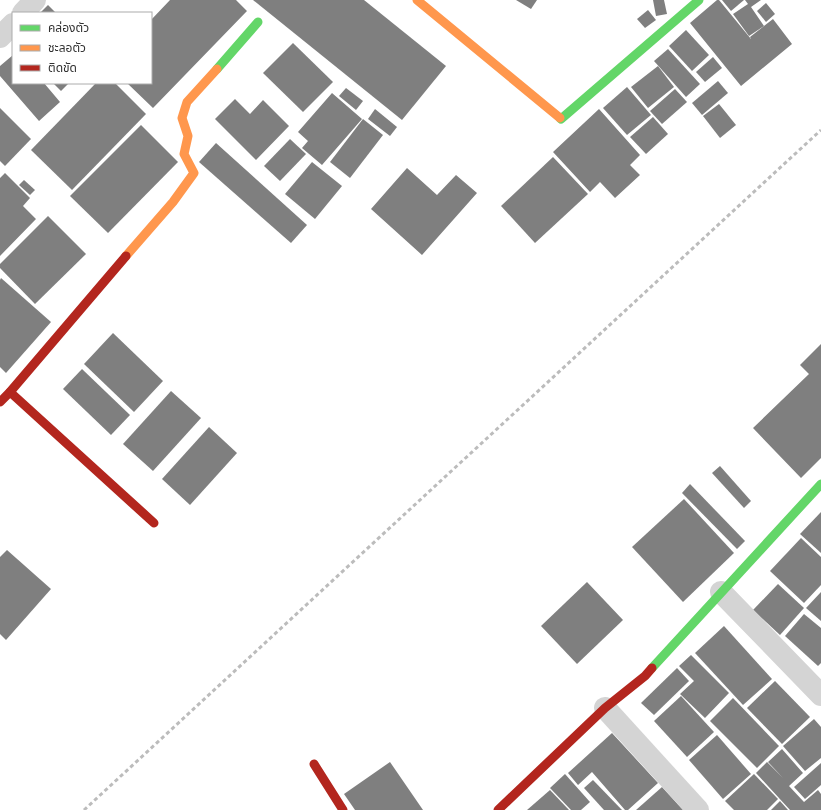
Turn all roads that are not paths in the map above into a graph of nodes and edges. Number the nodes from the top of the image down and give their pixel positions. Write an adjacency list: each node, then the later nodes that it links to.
1 (36, 0): 4 (street)
2 (417, 0): 3 (street)
3 (699, 0)
4 (24, 12)
5 (258, 22): 8 (street)
6 (12, 25): 7 (street)
7 (0, 38)
8 (10, 392): 9 (street); 11 (street)
9 (0, 402)
10 (821, 484): 12 (street)
11 (154, 523)
12 (721, 592): 13 (street); 14 (street)
13 (821, 695)
14 (605, 708): 16 (street); 18 (street)
15 (314, 764): 17 (street)
16 (501, 809)
17 (343, 810)
18 (698, 810)

